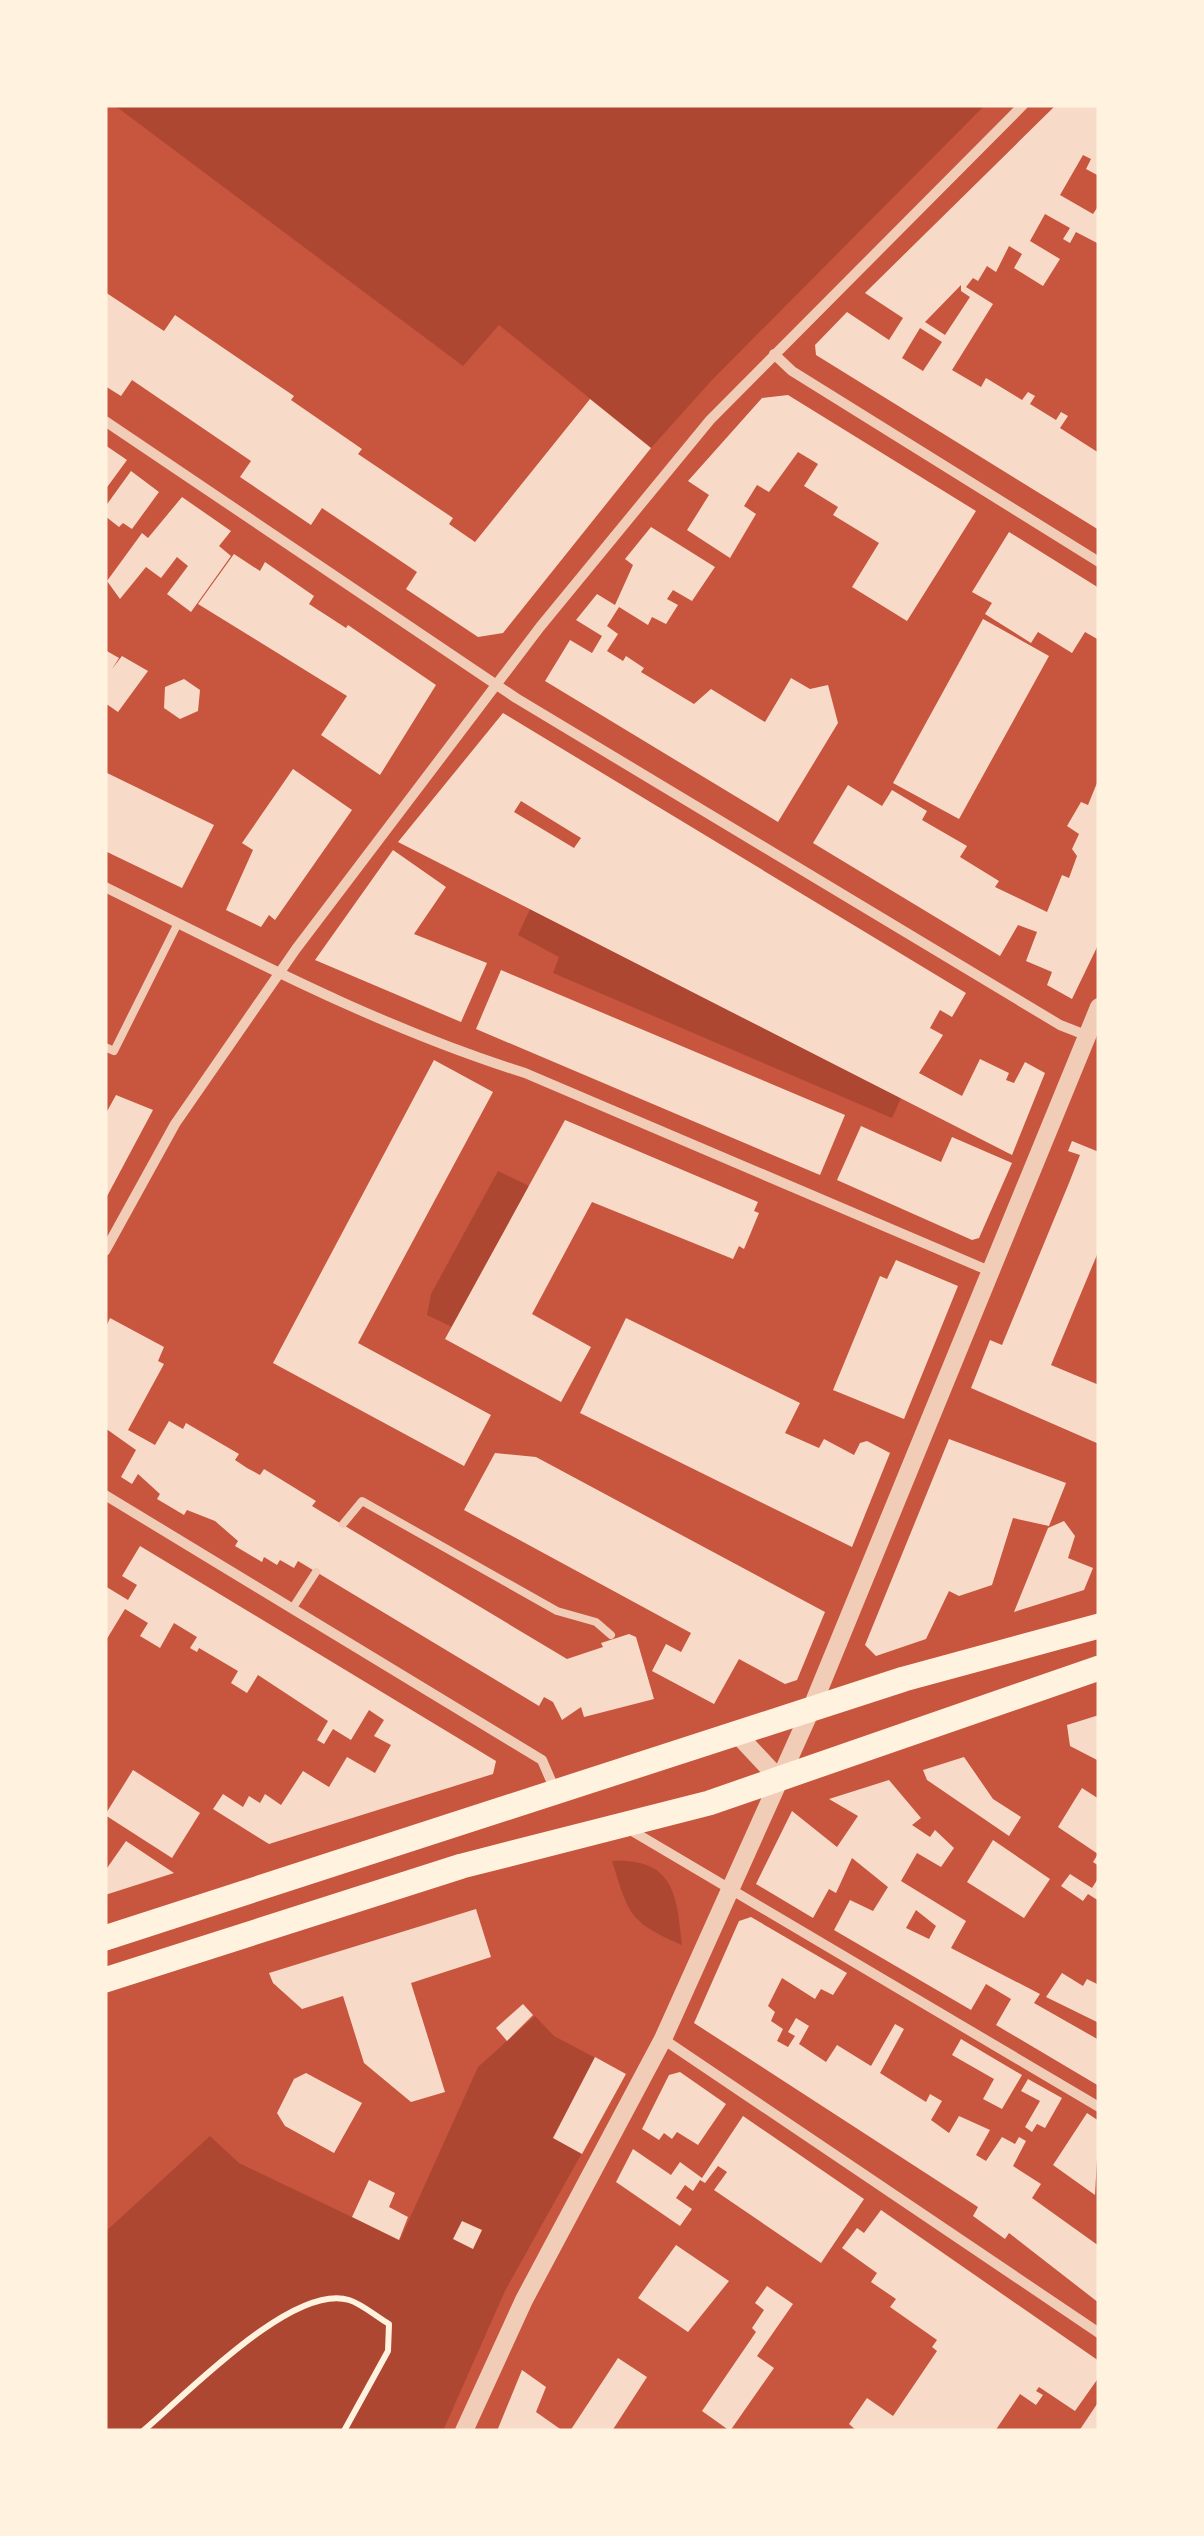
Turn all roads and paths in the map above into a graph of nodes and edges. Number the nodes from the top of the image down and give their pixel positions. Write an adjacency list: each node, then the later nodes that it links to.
1 (1023, 105): 2 (street)
2 (774, 354): 4 (street); 5 (street)
3 (105, 422): 5 (street)
4 (1099, 562)
5 (495, 684): 8 (street); 10 (street)
6 (105, 887): 7 (street)
7 (178, 923): 8 (street); 11 (lane)
8 (280, 973): 12 (street); 13 (street)
9 (1099, 1007): 10 (street)
10 (1088, 1036): 13 (street)
11 (105, 1047)
12 (105, 1251)
13 (994, 1273): 21 (street)
14 (105, 1496): 17 (street)
15 (343, 1524): 19 (lane)
16 (316, 1572): 17 (lane)
17 (292, 1608): 24 (street)
18 (1099, 1626): 21 (main road)
19 (611, 1635)
20 (1099, 1668): 23 (main road)
21 (808, 1714): 22 (main road); 23 (street)
22 (738, 1735): 23 (street); 24 (main road)
23 (779, 1780): 25 (main road); 26 (street)
24 (556, 1794): 27 (main road)
25 (622, 1825): 26 (street); 28 (main road)
26 (730, 1889): 29 (street); 30 (street)
27 (105, 1938)
28 (105, 1980)
29 (662, 2039): 31 (street); 34 (street)
30 (1099, 2107)
31 (1099, 2333)
32 (143, 2431): 33 (path)
33 (344, 2431)
34 (464, 2431)

